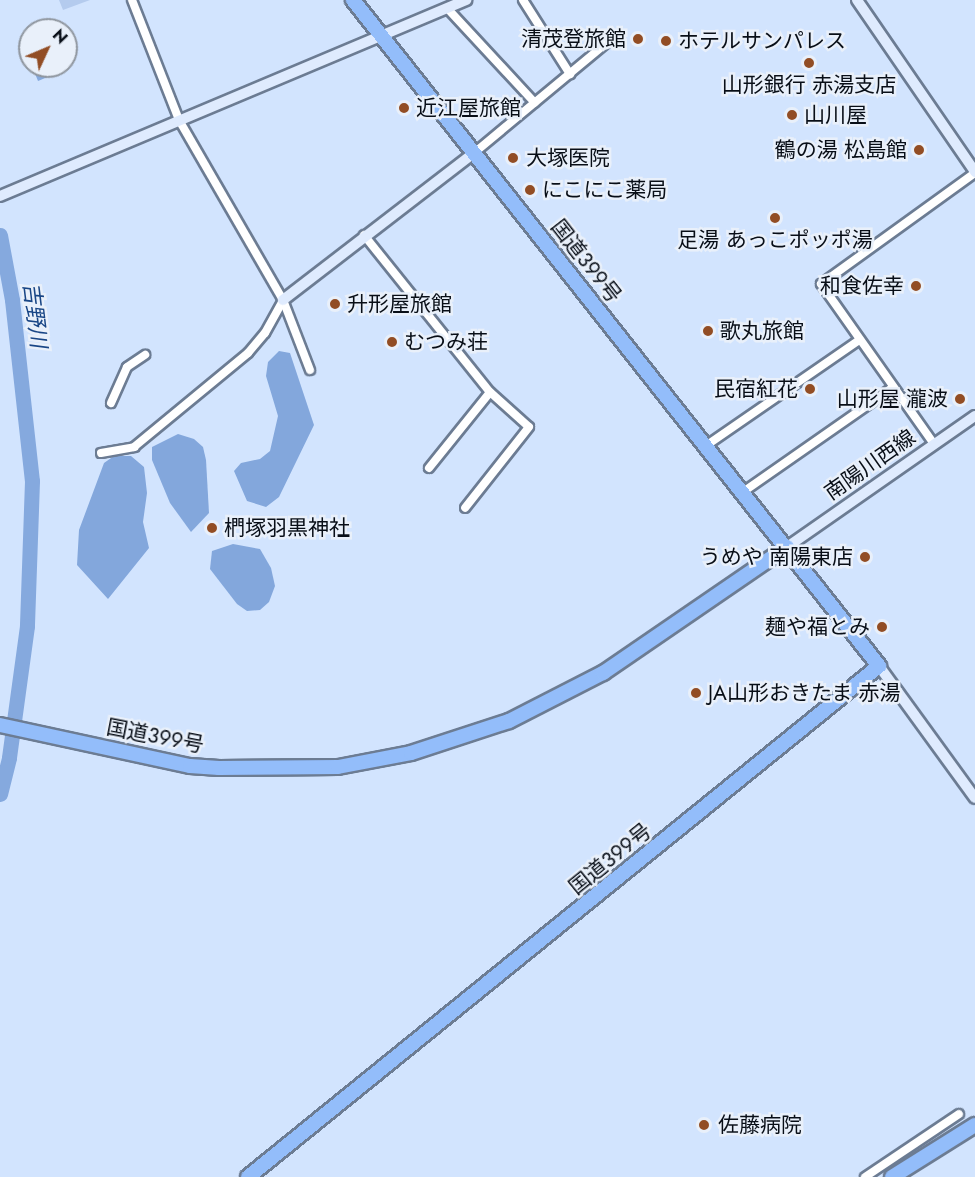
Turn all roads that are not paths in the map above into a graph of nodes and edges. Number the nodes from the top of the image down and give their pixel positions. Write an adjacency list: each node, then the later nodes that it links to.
1 (132, 0): 11 (street)
2 (353, 0): 7 (highway, 国道399号)
3 (466, 0): 6 (street)
4 (523, 0): 9 (street)
5 (857, 0): 13 (street)
6 (447, 8): 7 (street); 10 (street)
7 (381, 34): 11 (street); 12 (highway, 国道399号)
8 (609, 41): 9 (street)
9 (570, 74): 10 (street)
10 (535, 103): 12 (street)
11 (179, 120): 14 (street); 16 (street)
12 (474, 153): 15 (street); 25 (highway, 国道399号)
13 (975, 173): 17 (street)
14 (0, 196)
15 (364, 235): 16 (street); 21 (street)
16 (283, 300): 19 (street); 26 (street)
17 (859, 340): 20 (street); 25 (street)
18 (145, 355): 22 (street)
19 (310, 370)
20 (892, 388): 24 (street); 28 (street)
21 (490, 392): 27 (street); 29 (street)
22 (111, 403)
23 (975, 416): 24 (street, 南陽川西線)
24 (934, 444): 30 (street, 南陽川西線)
25 (707, 445): 28 (highway, 国道399号)
26 (101, 453)
27 (429, 468)
28 (743, 492): 30 (highway, 国道399号)
29 (465, 508)
30 (787, 547): 31 (highway, 国道399号); 32 (highway, 国道399号)
31 (879, 666): 33 (street); 36 (highway, 国道399号)
32 (0, 725)
33 (975, 798)
34 (959, 1114): 37 (street)
35 (975, 1125): 38 (highway)
36 (248, 1177)
37 (865, 1177)
38 (892, 1177)

